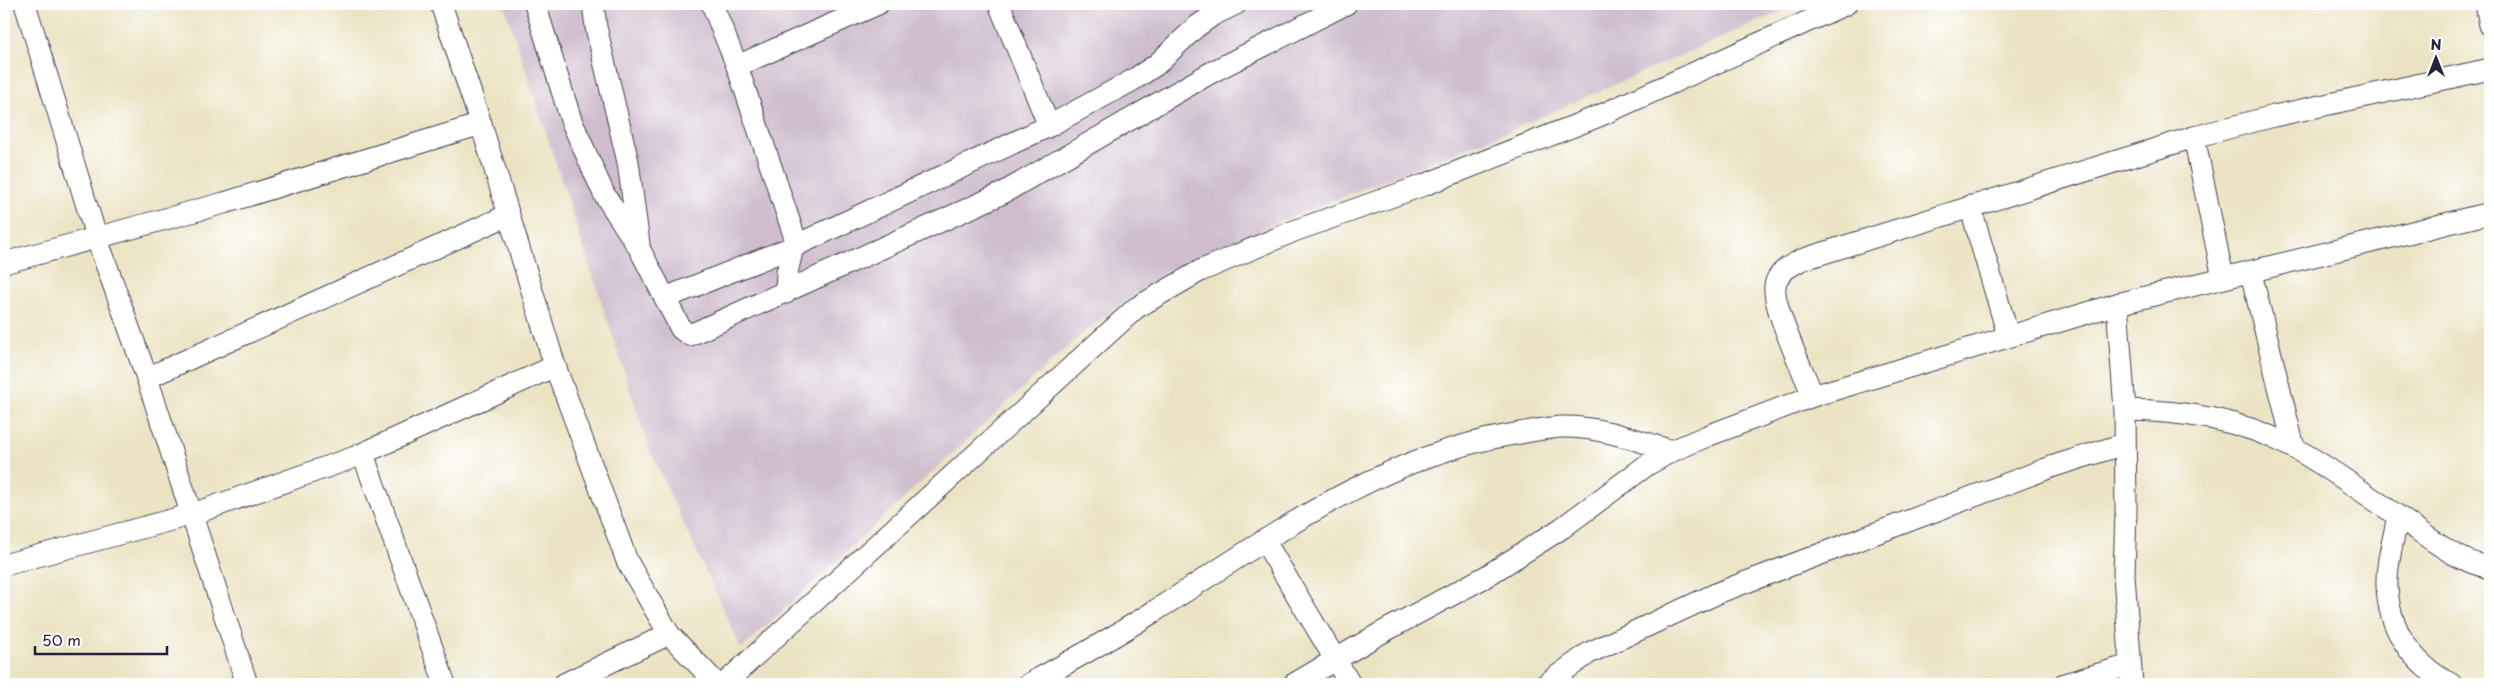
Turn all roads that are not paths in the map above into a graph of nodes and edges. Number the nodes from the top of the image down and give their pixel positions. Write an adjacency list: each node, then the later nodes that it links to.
1 (25, 4): 22 (street)
2 (441, 4): 16 (street)
3 (535, 4): 24 (street)
4 (593, 4): 24 (street)
5 (712, 4): 14 (street)
6 (878, 4): 14 (street)
7 (999, 4): 17 (street)
8 (1236, 4): 12 (street)
9 (1346, 4): 28 (street)
10 (1846, 4): 53 (street)
11 (2486, 4): 13 (street)
12 (1211, 9): 17 (street)
13 (2490, 25)
14 (737, 66): 23 (street)
15 (2490, 69): 18 (street)
16 (481, 124): 21 (street); 22 (street)
17 (1049, 126): 23 (street)
18 (2194, 137): 19 (street); 27 (street)
19 (1970, 206): 31 (street); 34 (street)
20 (2490, 213): 26 (street)
21 (508, 215): 32 (street); 33 (street)
22 (97, 238): 25 (street); 33 (street)
23 (795, 246): 28 (street); 29 (street)
24 (639, 248): 29 (street)
25 (4, 263)
26 (2251, 273): 27 (street); 37 (street)
27 (2223, 278): 30 (street)
28 (786, 292): 29 (street)
29 (665, 298)
30 (2117, 304): 31 (street); 35 (street)
31 (2008, 336): 34 (street)
32 (555, 366): 39 (street); 45 (street)
33 (147, 378): 40 (street)
34 (1813, 396): 38 (street)
35 (2125, 410): 36 (street); 37 (street)
36 (2124, 444): 47 (street); 48 (street)
37 (2294, 448): 41 (street)
38 (1672, 450): 42 (street); 46 (street)
39 (363, 454): 40 (street); 50 (street)
40 (193, 514): 43 (street); 49 (street)
41 (2398, 516): 44 (street); 58 (street)
42 (1264, 540): 46 (street); 54 (street)
43 (4, 565)
44 (2490, 568)
45 (669, 634): 51 (street); 52 (street)
46 (1335, 659): 55 (street); 56 (street)
47 (2131, 675): 57 (street)
48 (1549, 683)
49 (247, 684)
50 (445, 684)
51 (564, 684)
52 (717, 684)
53 (724, 684)
54 (1029, 684)
55 (1294, 684)
56 (1350, 684)
57 (2064, 684)
58 (2451, 684)

